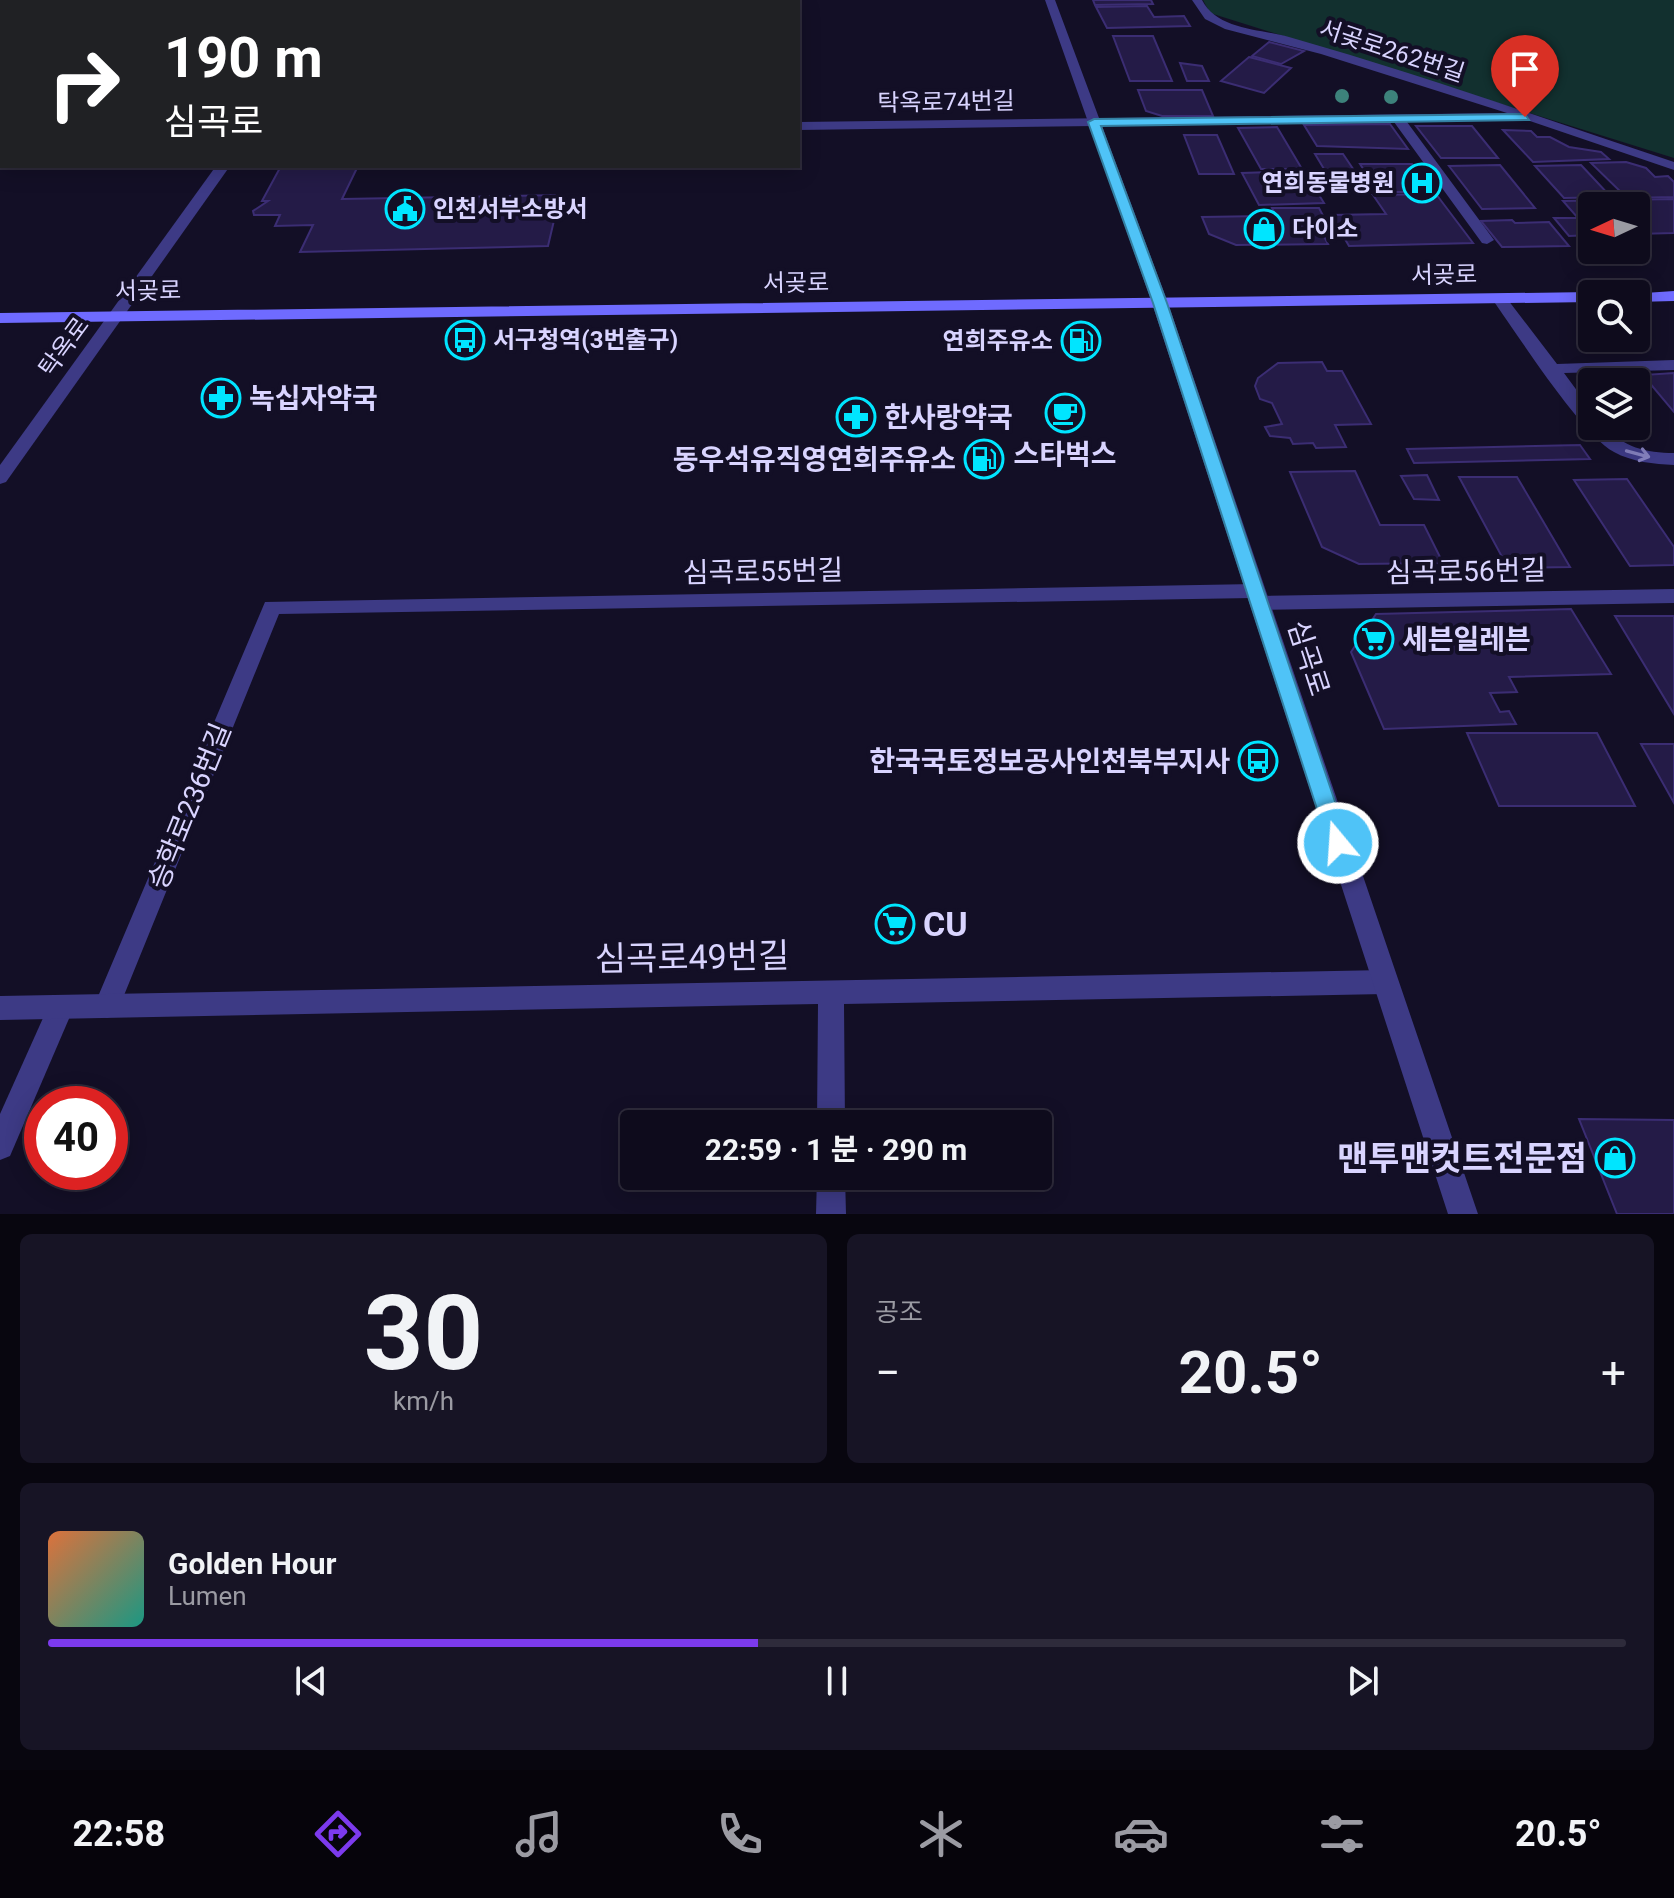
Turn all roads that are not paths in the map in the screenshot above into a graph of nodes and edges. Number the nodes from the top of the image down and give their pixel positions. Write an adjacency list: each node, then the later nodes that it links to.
1 (1050, 0): 5 (street, 심곡로)
2 (1197, 0): 3 (street, 서곶로262번길)
3 (1525, 117): 4 (street); 7 (street, 서곶로262번길)
4 (1397, 118): 5 (street); 9 (street, 서곶로)
5 (1094, 122): 6 (street, 탁옥로74번길); 14 (street, 심곡로)
6 (800, 126)
7 (1674, 166)
8 (222, 168): 15 (street, 탁옥로)
9 (1487, 240)
10 (1674, 296): 12 (main road)
11 (1578, 297): 13 (main road, 서곶로)
12 (1650, 297)
13 (1500, 299): 14 (main road, 서곶로); 18 (street)
14 (1160, 303): 15 (main road, 서곶로); 24 (street, 심곡로)
15 (116, 315): 16 (main road, 서곶로); 22 (street, 탁옥로)
16 (0, 318)
17 (1674, 365): 18 (street)
18 (1550, 369): 19 (street)
19 (1578, 405)
20 (1611, 440): 21 (street, one-way to 21)
21 (1674, 459)
22 (0, 478)
23 (1674, 596): 24 (street, 심곡로56번길)
24 (1257, 597): 25 (street, 심곡로55번길); 26 (street, 심곡로)
25 (272, 607): 28 (street, 승학로236번길)
26 (1385, 982): 27 (street, 심곡로49번길); 35 (street, 심곡로)
27 (831, 990): 28 (street, 심곡로49번길); 31 (street)
28 (107, 1006): 29 (street, 심곡로49번길)
29 (61, 1007): 30 (street, 심곡로49번길); 32 (street)
30 (0, 1008)
31 (831, 1110)
32 (0, 1146)
33 (831, 1190): 34 (street)
34 (831, 1214)
35 (1463, 1214)

